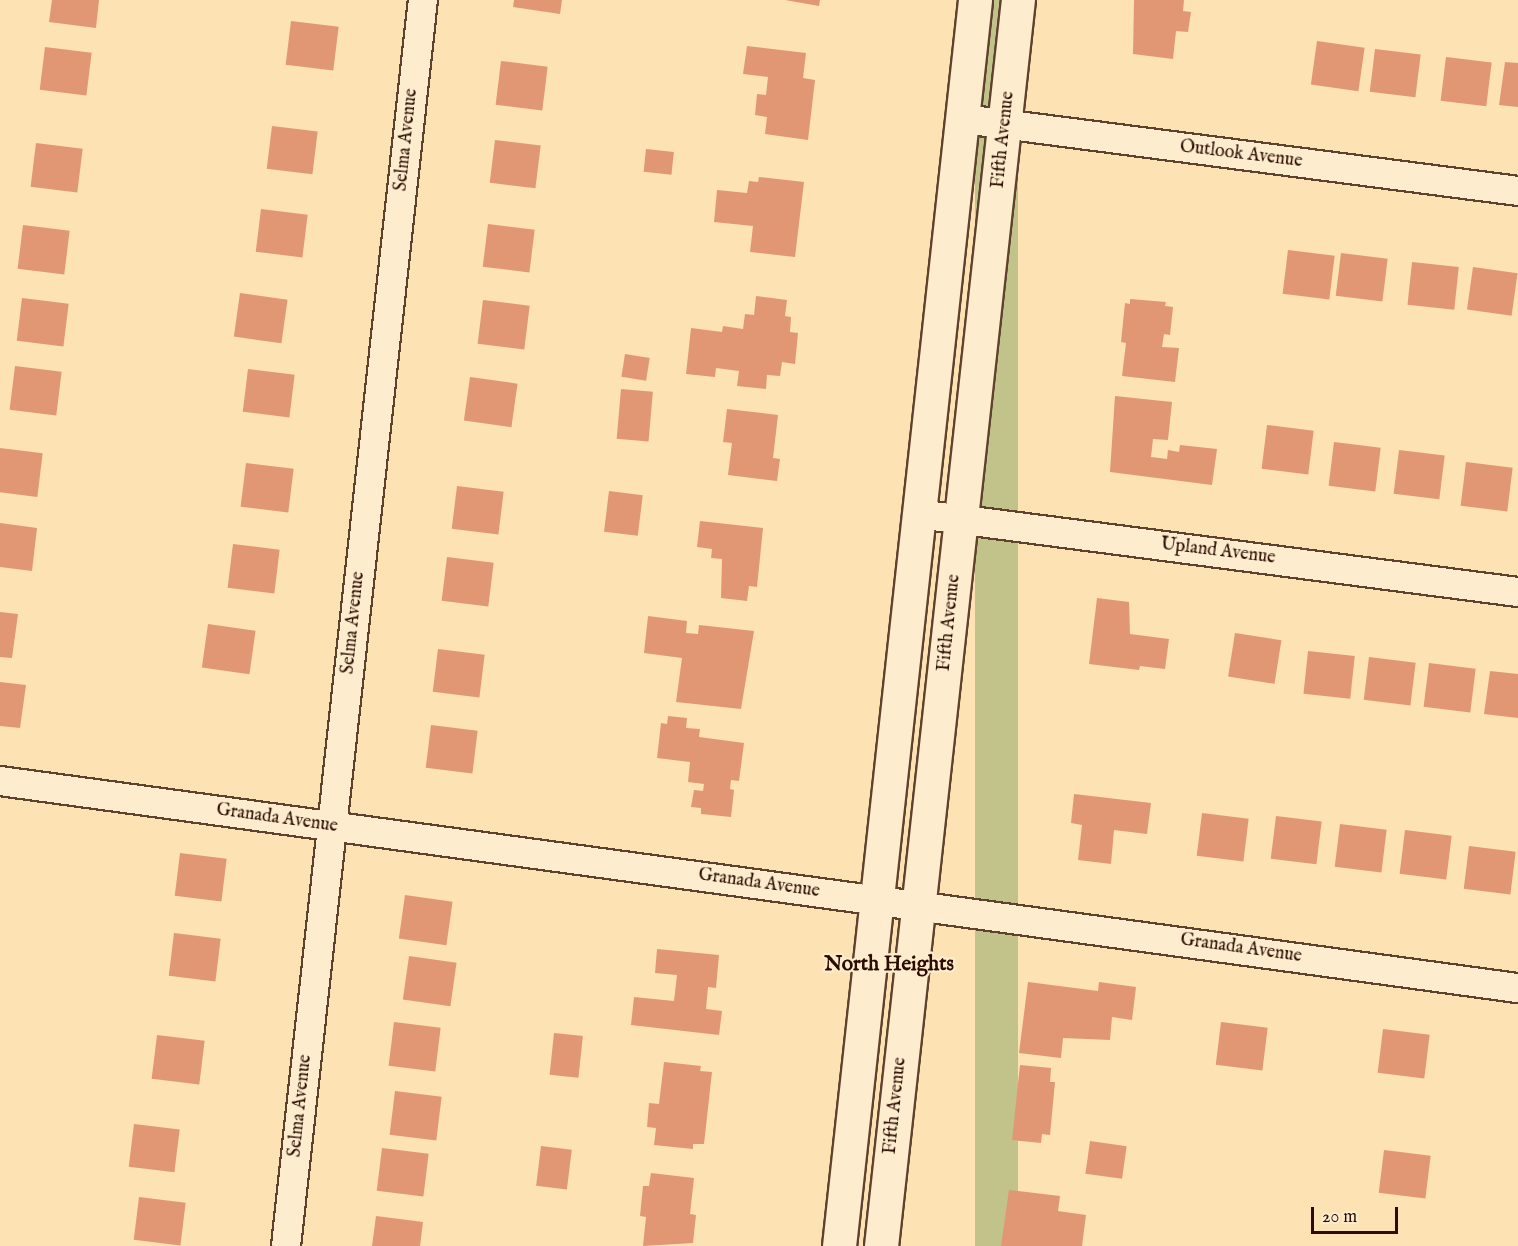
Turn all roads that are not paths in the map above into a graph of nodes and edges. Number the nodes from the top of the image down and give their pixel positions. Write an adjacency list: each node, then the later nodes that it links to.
1 (423, 0): 11 (street, Selma Avenue)
2 (975, 0): 4 (street)
3 (1018, 0): 5 (street, Fifth Avenue)
4 (964, 119): 5 (street, Outlook Avenue); 7 (street)
5 (1005, 124): 6 (street, Outlook Avenue); 8 (street, Fifth Avenue)
6 (1518, 191)
7 (918, 514): 8 (street, Upland Avenue); 12 (street)
8 (962, 519): 9 (street, Upland Avenue); 13 (street, Fifth Avenue)
9 (1518, 592)
10 (0, 781): 11 (street, Granada Avenue)
11 (332, 826): 12 (street, Granada Avenue); 15 (street, Selma Avenue)
12 (876, 900): 13 (street, Granada Avenue); 16 (street)
13 (918, 905): 14 (street, Granada Avenue); 17 (street, Fifth Avenue)
14 (1518, 988)
15 (286, 1246)
16 (839, 1246)
17 (880, 1246)

